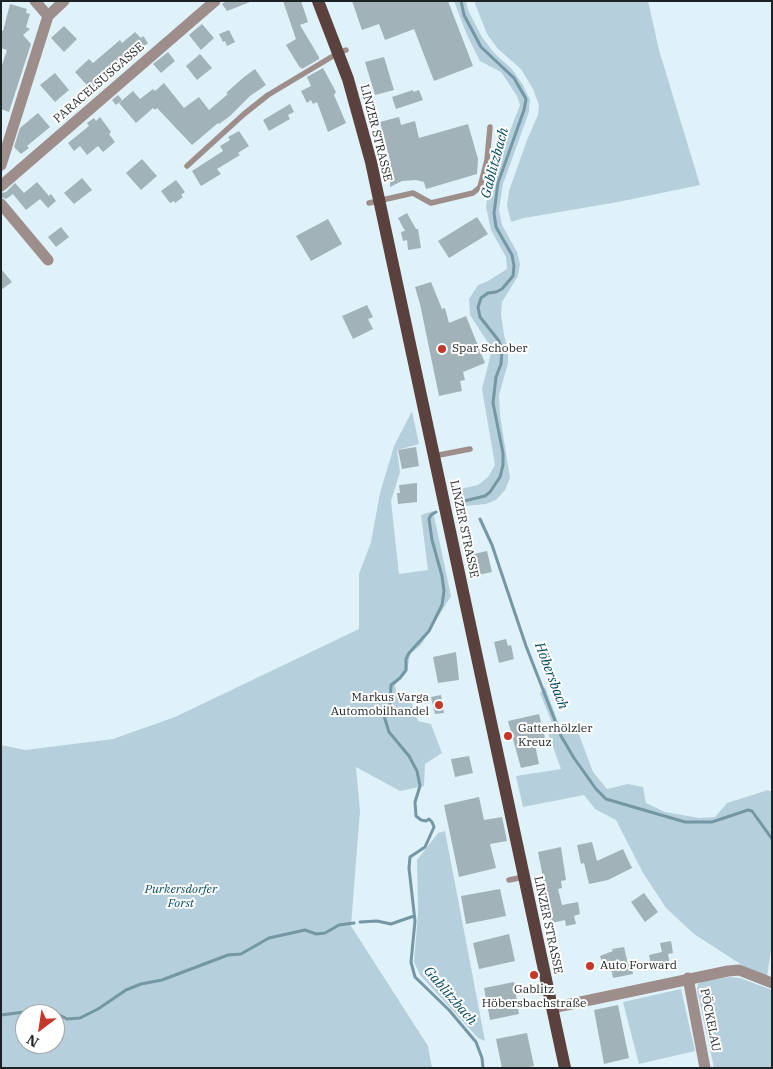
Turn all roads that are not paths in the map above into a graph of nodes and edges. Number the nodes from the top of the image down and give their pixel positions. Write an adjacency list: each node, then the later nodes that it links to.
1 (35, 1): 5 (street)
2 (64, 1): 5 (street)
3 (215, 1): 10 (street, PARACELSUSGASSE)
4 (318, 1): 6 (main road, LINZER STRASSE)
5 (48, 16): 8 (street)
6 (342, 52): 9 (lane); 11 (main road, LINZER STRASSE)
7 (490, 126): 11 (lane)
8 (1, 165)
9 (187, 166)
10 (1, 186)
11 (374, 202): 15 (main road, LINZER STRASSE)
12 (1, 204): 13 (street)
13 (48, 260)
14 (470, 449): 15 (lane)
15 (434, 456): 16 (main road, LINZER STRASSE)
16 (524, 877): 17 (lane); 20 (main road, LINZER STRASSE)
17 (509, 880)
18 (688, 978): 19 (street); 20 (street); 22 (street, PÖCKELAU)
19 (772, 983)
20 (552, 1008): 21 (main road, LINZER STRASSE)
21 (565, 1068)
22 (705, 1068)

